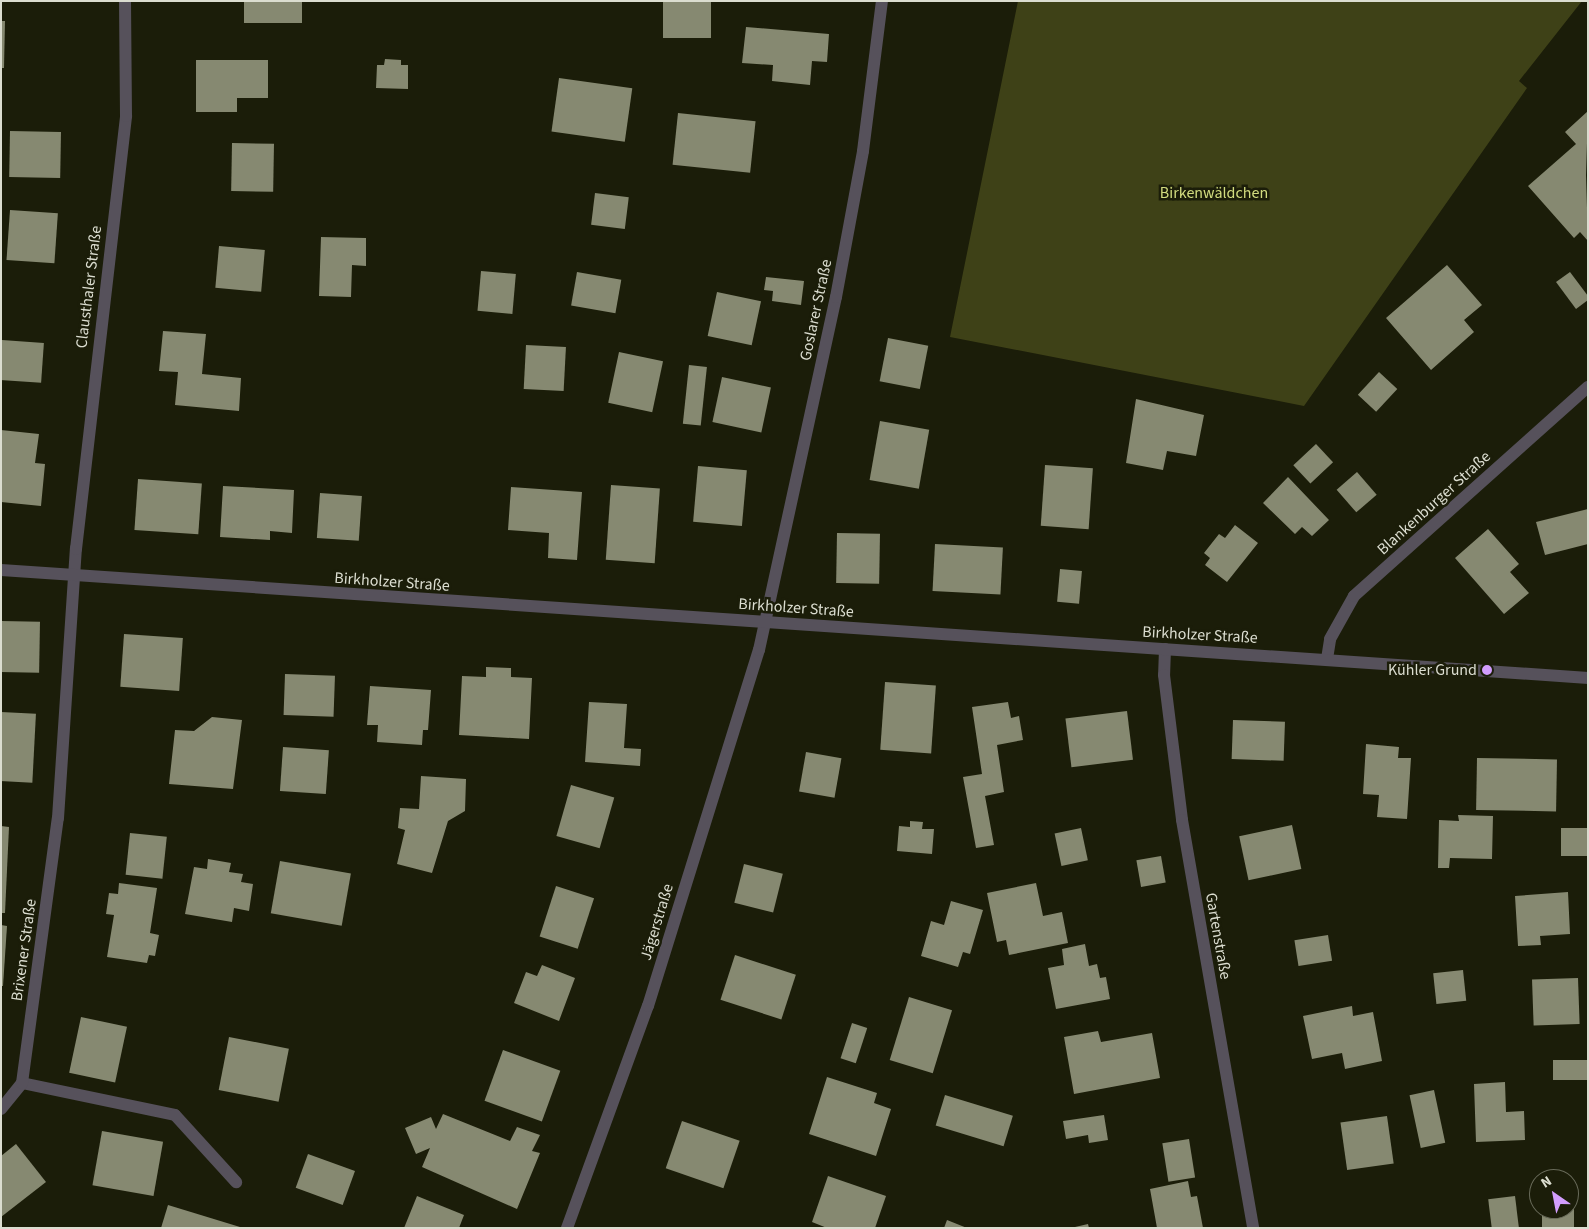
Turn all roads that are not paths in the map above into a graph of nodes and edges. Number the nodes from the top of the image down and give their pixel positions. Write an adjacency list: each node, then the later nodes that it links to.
1 (125, 1): 5 (street, Clausthaler Straße)
2 (882, 1): 6 (street, Goslarer Straße)
3 (1588, 387): 8 (street, Blankenburger Straße)
4 (1, 570): 5 (street, Birkholzer Straße)
5 (74, 575): 6 (street, Birkholzer Straße); 10 (street, Brixener Straße)
6 (766, 622): 7 (street, Birkholzer Straße); 13 (street, Jägerstraße)
7 (1165, 649): 8 (street, Birkholzer Straße); 14 (street, Gartenstraße)
8 (1327, 658): 9 (street, Birkholzer Straße)
9 (1588, 678)
10 (22, 1083): 11 (street); 12 (street)
11 (1, 1109)
12 (236, 1182)
13 (567, 1228)
14 (1253, 1228)

